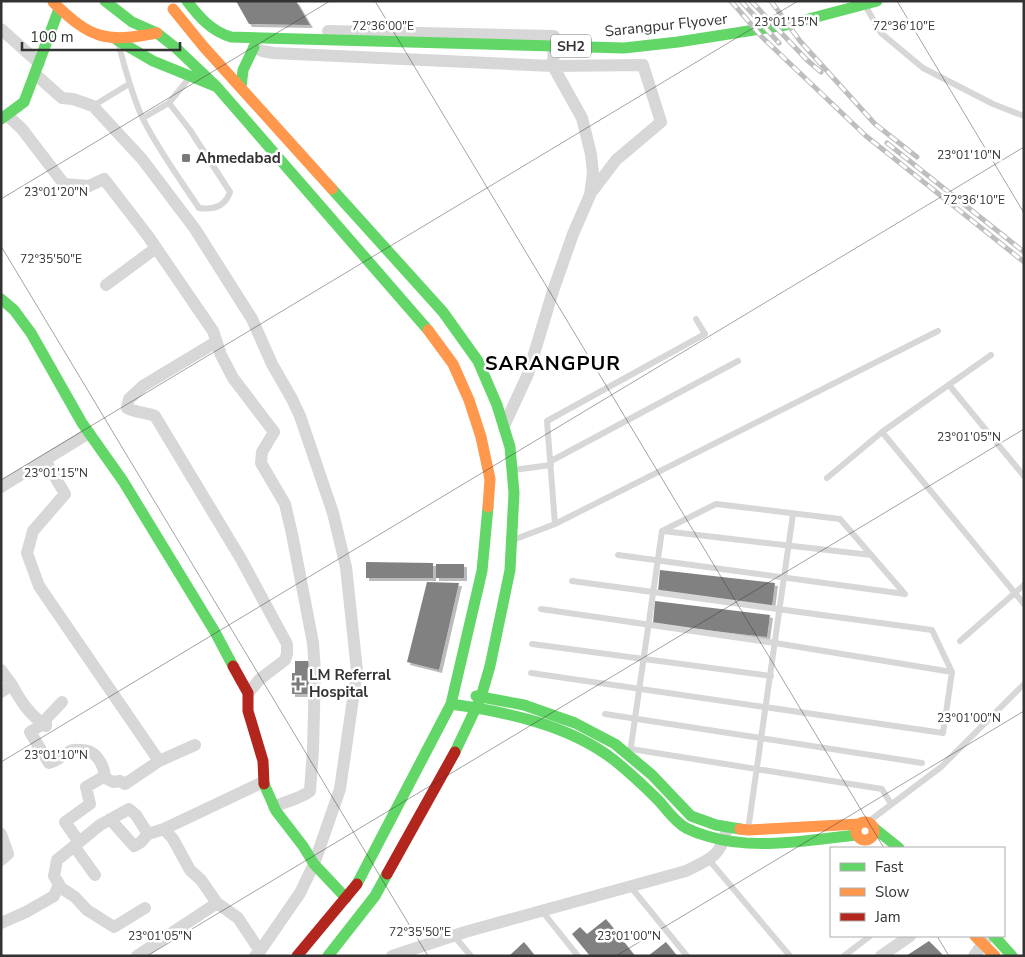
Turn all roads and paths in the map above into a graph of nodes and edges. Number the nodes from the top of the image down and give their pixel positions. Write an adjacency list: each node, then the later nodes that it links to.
1 (105, 1): 8 (main road)
2 (187, 1): 9 (main road)
3 (864, 1): 23 (lane)
4 (877, 1): 11 (main road, Sarangpur Flyover / SH2)
5 (55, 5): 10 (main road); 16 (main road)
6 (170, 5): 8 (main road); 12 (main road)
7 (1, 29): 16 (street)
8 (157, 33): 10 (main road); 14 (main road)
9 (220, 34): 11 (main road, Sarangpur Flyover / SH2); 15 (street)
10 (117, 40): 17 (main road); 18 (lane)
11 (257, 42): 15 (street); 20 (main road)
12 (203, 46): 13 (main road); 14 (main road); 20 (main road)
13 (217, 46)
14 (176, 48): 19 (main road)
15 (553, 66): 26 (street); 26 (street)
16 (37, 69): 22 (street); 24 (main road)
17 (190, 78): 19 (main road); 21 (lane)
18 (129, 84): 22 (lane); 25 (lane)
19 (217, 87): 73 (main road)
20 (240, 87): 36 (main road)
21 (169, 103): 25 (lane); 25 (lane)
22 (93, 106): 106 (street)
23 (1024, 116)
24 (4, 117): 27 (street)
25 (143, 118)
26 (590, 194): 36 (street)
27 (156, 248): 28 (street); 32 (street)
28 (106, 285)
29 (1, 299): 38 (main road)
30 (696, 318): 40 (lane)
31 (938, 331): 46 (lane)
32 (216, 342): 74 (street); 91 (street)
33 (991, 355): 35 (lane)
34 (738, 361): 40 (lane)
35 (949, 385): 37 (lane); 42 (lane)
36 (504, 426): 41 (main road)
37 (882, 432): 43 (lane); 57 (lane)
38 (89, 433): 39 (street); 74 (main road)
39 (45, 460): 44 (street); 85 (street)
40 (551, 463): 41 (lane); 46 (lane)
41 (512, 470): 48 (main road)
42 (1024, 476)
43 (827, 478)
44 (1, 486)
45 (793, 514): 47 (lane); 49 (lane); 51 (lane)
46 (555, 524): 48 (lane)
47 (662, 531): 49 (lane); 52 (lane)
48 (511, 540): 76 (main road)
49 (789, 545): 51 (lane); 53 (lane)
50 (618, 555): 52 (lane)
51 (871, 555): 53 (lane)
52 (658, 559): 53 (lane); 56 (lane)
53 (784, 578): 60 (lane)
54 (572, 581): 56 (lane)
55 (1024, 585): 57 (lane)
56 (654, 592): 60 (lane); 61 (lane)
57 (1014, 593): 58 (lane); 62 (lane)
58 (1024, 604)
59 (541, 609): 61 (lane)
60 (780, 609): 63 (lane); 67 (lane)
61 (649, 624): 63 (lane); 65 (lane)
62 (960, 641)
63 (776, 643): 67 (lane); 69 (lane)
64 (532, 644): 65 (lane)
65 (644, 658): 69 (lane); 72 (lane)
66 (1, 670): 71 (street)
67 (952, 672): 78 (lane)
68 (531, 673): 72 (lane)
69 (771, 676): 78 (lane)
70 (1024, 684): 90 (lane)
71 (7, 688): 81 (street)
72 (640, 688): 78 (lane); 80 (lane)
73 (454, 692): 76 (main road); 77 (main road)
74 (248, 693): 89 (main road)
75 (62, 702): 81 (street)
76 (479, 702): 77 (main road); 84 (main road); 100 (main road); 122 (main road)
77 (451, 704): 110 (main road)
78 (766, 708): 82 (lane)
79 (605, 714): 80 (lane)
80 (635, 719): 82 (lane); 84 (lane)
81 (43, 724): 88 (street)
82 (762, 738): 86 (lane); 87 (lane)
83 (195, 745): 85 (street)
84 (630, 753): 87 (lane); 94 (main road)
85 (160, 761): 88 (street)
86 (922, 763)
87 (758, 770): 90 (lane); 96 (lane)
88 (103, 777): 101 (street)
89 (263, 782): 91 (main road); 95 (street)
90 (891, 804): 93 (lane)
91 (274, 807): 106 (main road)
92 (110, 819): 98 (street); 98 (street); 101 (street)
93 (867, 824): 96 (main road); 99 (main road); 99 (main road); 103 (main road)
94 (727, 827): 96 (main road); 100 (street)
95 (164, 829): 98 (street); 111 (street)
96 (748, 830)
97 (1, 834): 104 (street)
98 (148, 834)
99 (861, 838): 100 (main road); 102 (main road)
100 (724, 840): 105 (street)
101 (76, 844): 107 (street); 108 (street)
102 (876, 847)
103 (898, 847)
104 (1, 860)
105 (709, 860): 109 (street); 127 (lane)
106 (314, 864): 110 (main road); 119 (street)
107 (95, 875)
108 (58, 886): 112 (street); 114 (street)
109 (630, 886): 113 (street); 126 (lane)
110 (346, 898): 121 (main road)
111 (218, 903): 119 (street); 120 (street)
112 (145, 908)
113 (542, 911): 115 (street); 125 (lane)
114 (1, 923)
115 (454, 936): 123 (street); 124 (lane)
116 (869, 937): 128 (lane)
117 (909, 937): 129 (street)
118 (985, 937): 130 (street); 131 (main road); 132 (main road)
119 (257, 954)
120 (137, 956)
121 (297, 956)
122 (328, 956)
123 (392, 956)
124 (471, 956)
125 (578, 956)
126 (687, 956)
127 (790, 956)
128 (844, 956)
129 (881, 956)
130 (974, 956)
131 (995, 956)
132 (1012, 956)

